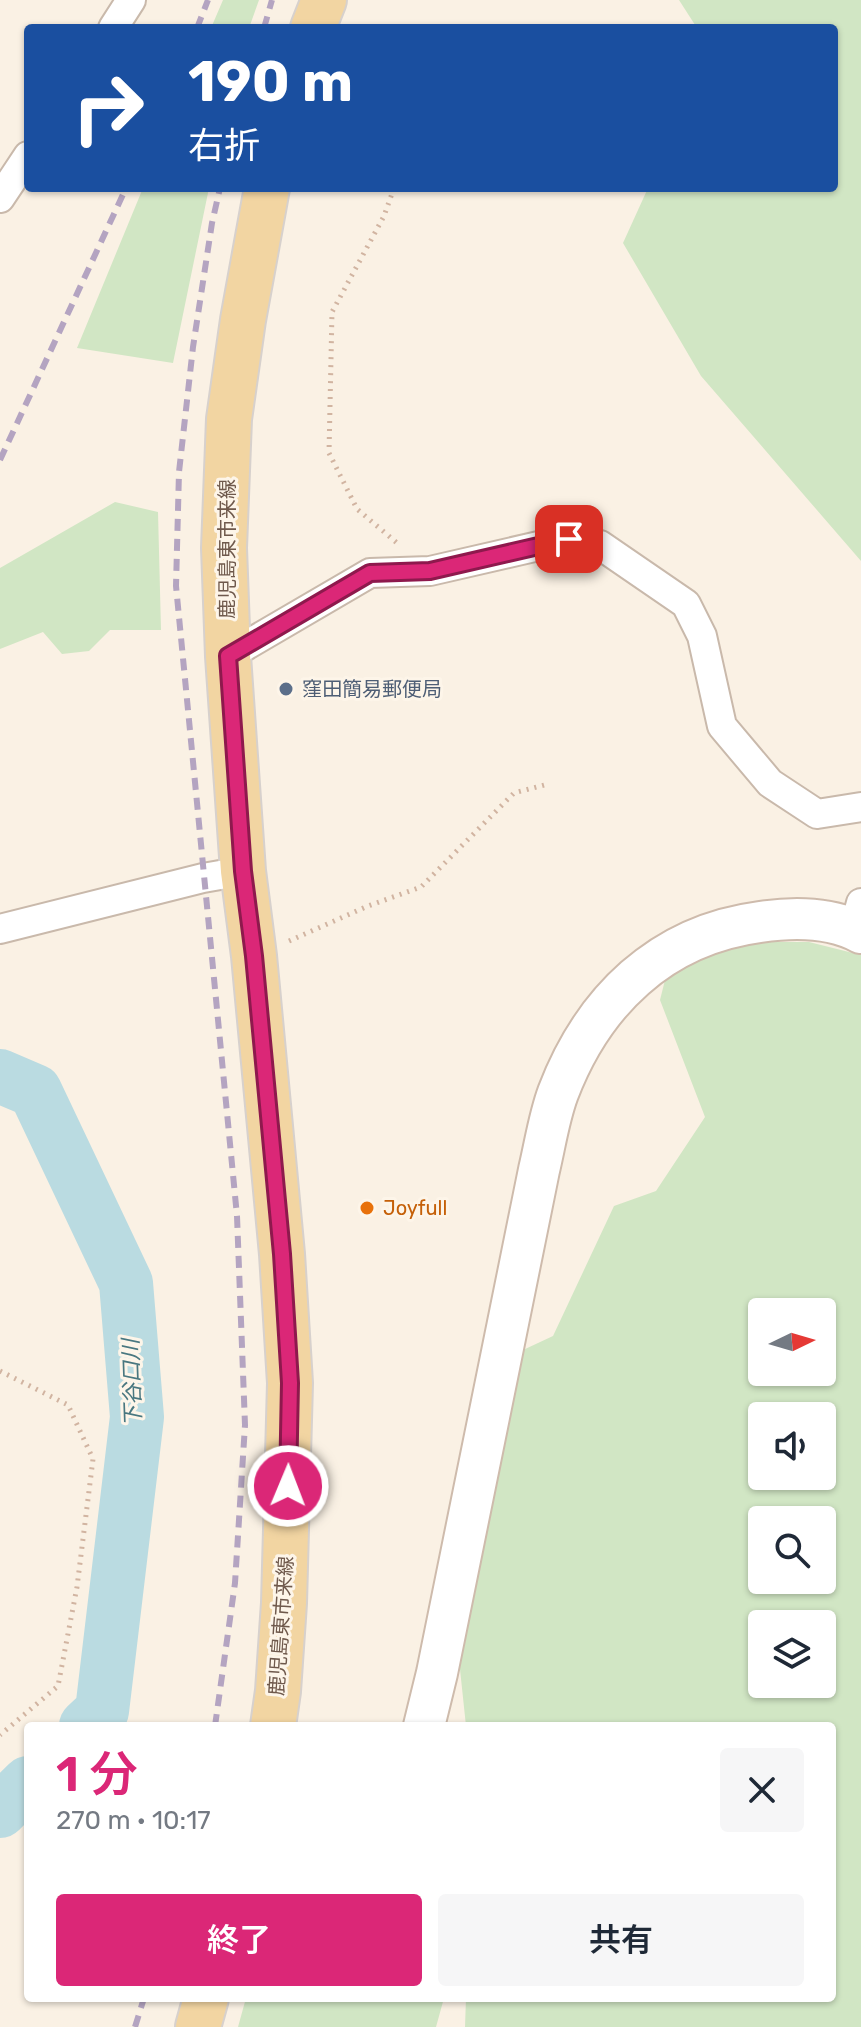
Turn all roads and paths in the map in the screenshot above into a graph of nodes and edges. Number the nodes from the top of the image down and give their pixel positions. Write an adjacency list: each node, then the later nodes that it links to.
1 (131, 0): 3 (street)
2 (324, 0): 4 (main road)
3 (116, 24)
4 (315, 24)
5 (24, 162): 8 (street)
6 (266, 192): 10 (main road, 鹿児島東市来線)
7 (393, 192): 9 (path)
8 (0, 198)
9 (430, 571): 10 (street); 12 (street)
10 (228, 656): 13 (main road, 鹿児島東市来線)
11 (548, 784): 16 (path)
12 (861, 807)
13 (243, 871): 15 (street); 16 (main road, 鹿児島東市来線)
14 (859, 922): 19 (street)
15 (0, 929)
16 (254, 956): 18 (main road, 鹿児島東市来線)
17 (0, 1371): 20 (path)
18 (274, 1722)
19 (425, 1722)
20 (0, 1735)
21 (205, 2002): 22 (main road)
22 (198, 2027)

